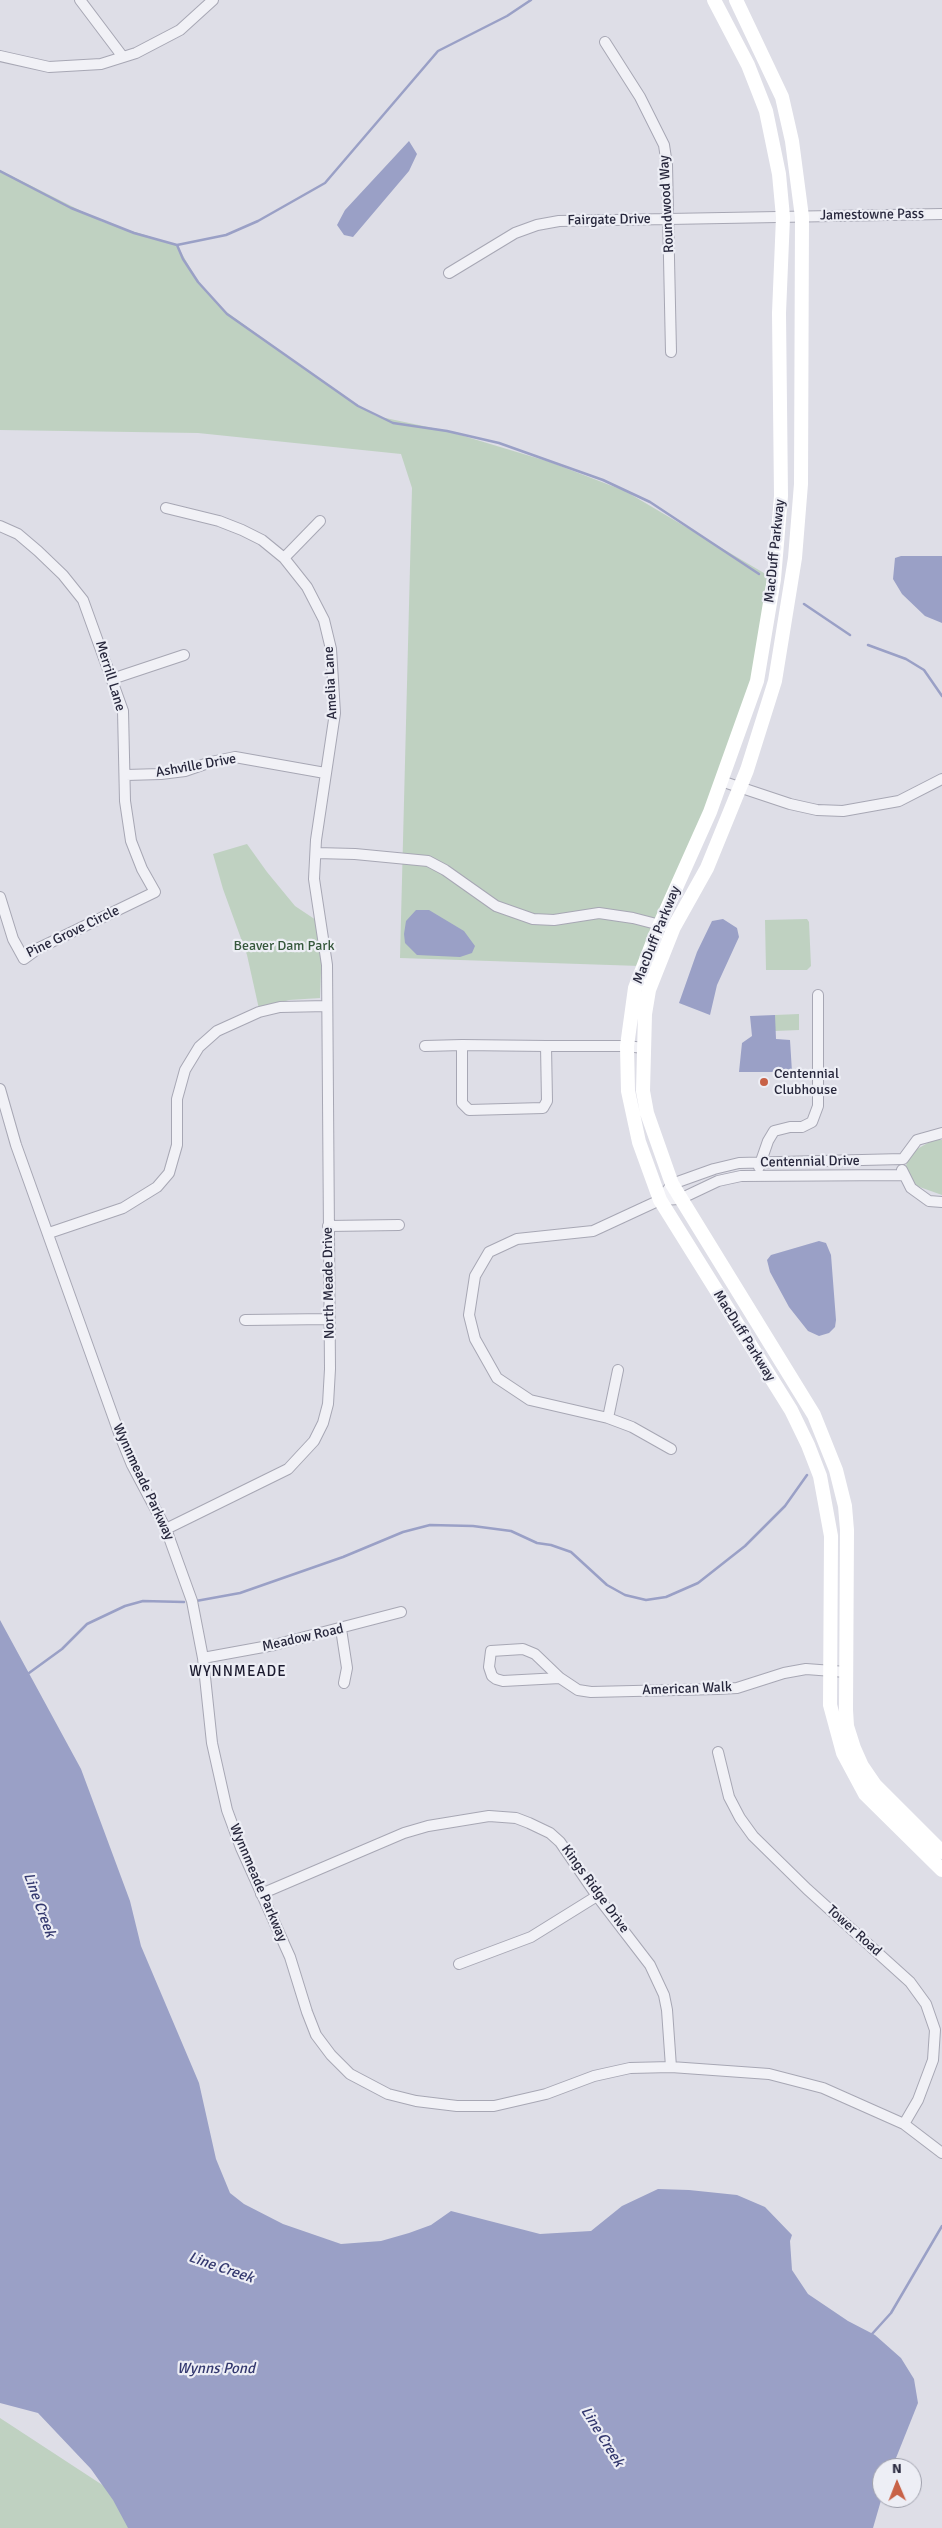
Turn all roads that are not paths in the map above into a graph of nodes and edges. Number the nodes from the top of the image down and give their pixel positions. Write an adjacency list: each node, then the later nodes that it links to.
1 (80, 0): 7 (street)
2 (714, 0): 9 (street, MacDuff Parkway)
3 (736, 0): 10 (street, MacDuff Parkway)
4 (210, 1): 7 (street)
5 (605, 42): 11 (street, Roundwood Way)
6 (0, 56): 7 (street)
7 (123, 57)
8 (942, 214): 10 (street, Jamestowne Pass)
9 (783, 217): 10 (street, Jamestowne Pass); 11 (street, Fairgate Drive); 23 (street, MacDuff Parkway)
10 (802, 217): 24 (street, MacDuff Parkway)
11 (669, 219): 12 (street, Fairgate Drive); 13 (street, Roundwood Way)
12 (449, 273)
13 (671, 352)
14 (166, 508): 17 (street, Amelia Lane)
15 (320, 521): 17 (street)
16 (0, 526): 19 (street, Merrill Lane)
17 (284, 558): 20 (street, Amelia Lane)
18 (184, 655): 19 (street)
19 (112, 679): 21 (street, Merrill Lane)
20 (325, 773): 21 (street, Ashville Drive); 25 (street, Amelia Lane)
21 (126, 774): 26 (street, Merrill Lane)
22 (942, 779): 24 (street)
23 (721, 781): 24 (street); 28 (street, MacDuff Parkway)
24 (740, 787): 29 (street, MacDuff Parkway)
25 (316, 852): 28 (street); 30 (street, Amelia Lane)
26 (155, 892): 27 (street, Pine Grove Circle)
27 (0, 897)
28 (659, 926): 29 (street); 36 (street, MacDuff Parkway)
29 (674, 927): 37 (street, MacDuff Parkway)
30 (325, 949): 32 (street, North Meade Drive)
31 (818, 995): 41 (street)
32 (327, 1006): 49 (street, North Meade Drive); 50 (street)
33 (425, 1046): 34 (street)
34 (462, 1046): 35 (street); 35 (street)
35 (546, 1046): 36 (street)
36 (627, 1046): 37 (street); 46 (street, MacDuff Parkway)
37 (643, 1048): 44 (street, MacDuff Parkway)
38 (0, 1089): 50 (street, Wynnmeade Parkway)
39 (942, 1134): 40 (street)
40 (903, 1159): 41 (street, Centennial Drive); 42 (street)
41 (759, 1164): 43 (street); 44 (street, Centennial Drive)
42 (902, 1175): 43 (street, Centennial Drive); 47 (street)
43 (758, 1176): 45 (street, Centennial Drive)
44 (672, 1184): 45 (street, MacDuff Parkway); 46 (street)
45 (680, 1199): 46 (street); 61 (street, MacDuff Parkway)
46 (660, 1200): 54 (street); 60 (street, MacDuff Parkway)
47 (942, 1202)
48 (399, 1225): 49 (street)
49 (328, 1226): 51 (street, North Meade Drive)
50 (49, 1233): 56 (street, Wynnmeade Parkway)
51 (329, 1319): 52 (street); 56 (street, North Meade Drive)
52 (245, 1320)
53 (618, 1370): 54 (street)
54 (608, 1418): 55 (street)
55 (671, 1449)
56 (166, 1529): 59 (street, Wynnmeade Parkway)
57 (401, 1612): 58 (street, Meadow Road)
58 (341, 1629): 59 (street, Meadow Road); 63 (street)
59 (203, 1658): 67 (street, Wynnmeade Parkway)
60 (829, 1670): 61 (street, American Walk); 62 (street, American Walk); 66 (street, MacDuff Parkway)
61 (846, 1672): 65 (street, MacDuff Parkway)
62 (560, 1678): 62 (street, American Walk)
63 (344, 1683)
64 (718, 1752): 71 (street, Tower Road)
65 (942, 1852)
66 (942, 1870)
67 (261, 1894): 68 (street, Kings Ridge Drive); 70 (street, Wynnmeade Parkway)
68 (597, 1896): 69 (street); 70 (street, Kings Ridge Drive)
69 (459, 1964)
70 (671, 2067): 71 (street, Wynnmeade Parkway)
71 (904, 2124): 72 (street, Wynnmeade Parkway)
72 (942, 2153)

